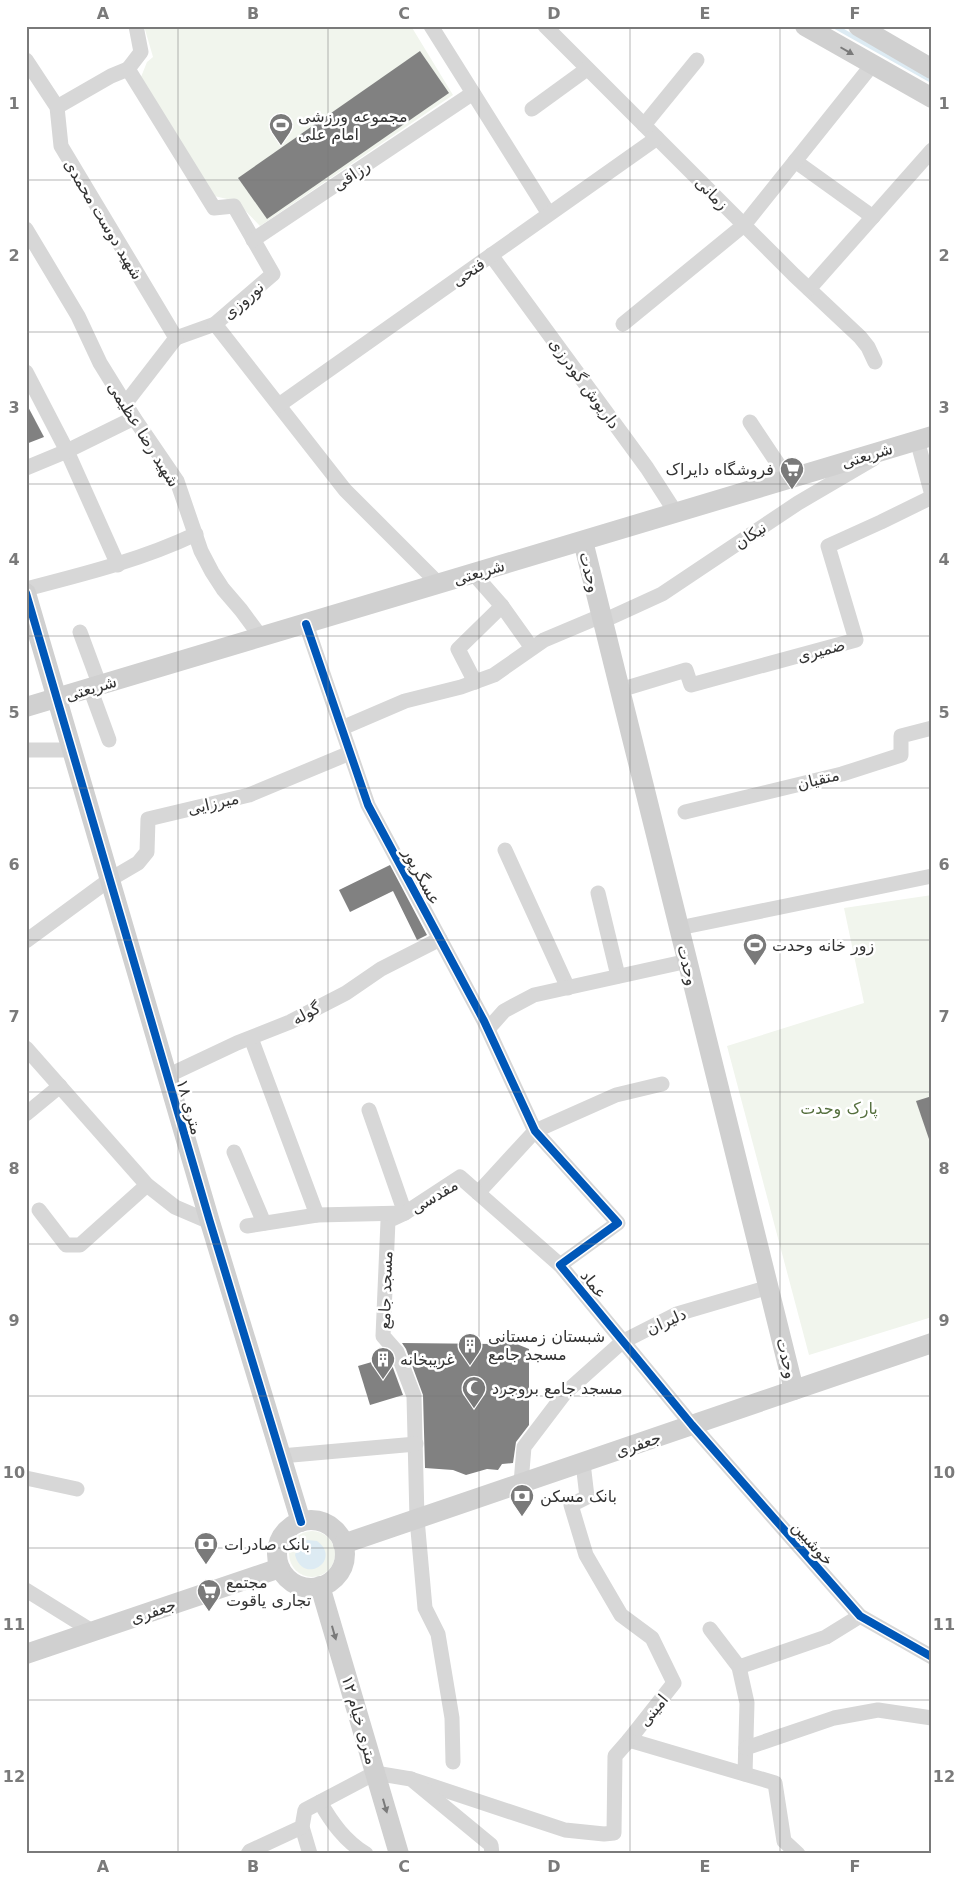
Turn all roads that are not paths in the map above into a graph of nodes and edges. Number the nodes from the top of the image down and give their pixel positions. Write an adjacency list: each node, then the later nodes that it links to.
1 (136, 26): 9 (street)
2 (432, 26): 12 (street)
3 (545, 26): 10 (street, زمانی)
4 (805, 26): 8 (street, one-way to 8)
5 (858, 26): 11 (street)
6 (26, 60): 14 (street, شهید دوست محمدی)
7 (697, 60): 16 (street)
8 (872, 65): 13 (street); 19 (street)
9 (128, 69): 14 (street); 24 (street, نوروزی)
10 (587, 69): 15 (street); 16 (street, زمانی)
11 (932, 69)
12 (473, 93): 20 (street); 24 (street, رزاقی)
13 (932, 98)
14 (57, 107): 29 (street, شهید دوست محمدی)
15 (532, 109)
16 (644, 125): 17 (street, زمانی)
17 (657, 138): 20 (street, فتحی); 22 (street, زمانی)
18 (932, 150): 21 (street)
19 (796, 161): 21 (street); 22 (street)
20 (549, 214): 25 (street, فتحی)
21 (873, 217): 26 (street)
22 (744, 225): 26 (street, زمانی); 28 (street)
23 (26, 228): 32 (street, شهید رضا عظیمی)
24 (253, 240): 27 (street, نوروزی)
25 (491, 255): 33 (street, فتحی); 42 (street, داریوش گودرزی)
26 (809, 289): 30 (street, زمانی)
27 (215, 324): 29 (street); 33 (street, نوروزی)
28 (623, 324)
29 (176, 338): 32 (street)
30 (875, 362)
31 (26, 372): 38 (street)
32 (125, 404): 34 (street, شهید رضا عظیمی)
33 (279, 405): 47 (street, نوروزی)
34 (134, 418): 38 (street); 43 (street, شهید رضا عظیمی)
35 (750, 422): 40 (street)
36 (924, 438): 37 (street, شریعتی); 41 (street)
37 (896, 446): 40 (street, شریعتی); 50 (street, نیکان)
38 (67, 451): 39 (street); 45 (street)
39 (26, 468)
40 (788, 479): 42 (street, شریعتی)
41 (932, 496): 57 (street, ضمیری)
42 (676, 513): 44 (street, شریعتی)
43 (196, 534): 45 (street); 53 (street, شهید رضا عظیمی)
44 (583, 541): 46 (street, شریعتی); 50 (street, وحدت)
45 (118, 565): 48 (street)
46 (473, 573): 47 (street, شریعتی); 49 (street)
47 (440, 584): 51 (street, شریعتی)
48 (26, 591): 58 (street, ۱۸ متری)
49 (502, 606): 54 (street); 55 (street)
50 (602, 618): 54 (street, نیکان); 57 (street, وحدت)
51 (306, 624): 53 (street, شریعتی); 60 (street, عسگرپور)
52 (80, 632): 56 (street)
53 (261, 637): 56 (street, شریعتی)
54 (532, 648): 55 (street, نیکان)
55 (476, 682): 60 (street, نیکان)
56 (95, 687): 58 (street, شریعتی); 62 (street)
57 (620, 690): 71 (street, وحدت)
58 (56, 698): 59 (street, شریعتی); 64 (street, ۱۸ متری)
59 (26, 707)
60 (342, 728): 65 (street, عسگرپور)
61 (932, 728): 66 (street, متقیان)
62 (109, 740)
63 (26, 750): 64 (street)
64 (71, 750): 69 (street, ۱۸ متری)
65 (350, 753): 69 (street, میرزایی); 72 (street, عسگرپور)
66 (685, 812)
67 (505, 850): 76 (street)
68 (932, 876): 71 (street)
69 (109, 880): 73 (street); 80 (street, ۱۸ متری)
70 (598, 893): 75 (street)
71 (679, 928): 74 (street, وحدت)
72 (440, 939): 77 (street, عسگرپور); 78 (street, گوله)
73 (26, 941)
74 (688, 961): 75 (street); 96 (street, وحدت)
75 (618, 976): 76 (street)
76 (568, 988): 77 (street)
77 (488, 1029): 85 (street, عسگرپور)
78 (251, 1038): 80 (street, گوله); 91 (street)
79 (26, 1048): 82 (street)
80 (167, 1076): 92 (street, ۱۸ متری)
81 (662, 1084): 85 (street)
82 (60, 1086): 84 (street); 87 (street)
83 (369, 1110): 90 (street)
84 (26, 1114)
85 (535, 1131): 88 (street); 95 (street, عماد)
86 (234, 1152): 93 (street)
87 (147, 1184): 89 (street); 92 (street)
88 (478, 1193): 90 (street, مقدسی); 95 (street, مقدسی)
89 (39, 1210)
90 (405, 1213): 91 (street, مقدسی); 101 (street, مسجد جامع)
91 (317, 1215): 93 (street, مقدسی)
92 (210, 1222): 102 (street, ۱۸ متری)
93 (264, 1223): 94 (street, مقدسی)
94 (247, 1226)
95 (560, 1264): 97 (street, عماد)
96 (769, 1287): 97 (street, دلیران); 99 (street, وحدت)
97 (622, 1342): 100 (street, عماد); 105 (street, دلیران)
98 (932, 1343): 99 (street, جعفری)
99 (794, 1390): 100 (street, جعفری)
100 (692, 1425): 103 (street, جعفری); 113 (street, خوشبین)
101 (416, 1444): 102 (street); 107 (street, مسجد جامع)
102 (281, 1456): 108 (street, ۱۸ متری)
103 (583, 1463): 105 (street, جعفری); 120 (street, امینی)
104 (26, 1478): 106 (street)
105 (521, 1483): 107 (street, جعفری)
106 (77, 1490)
107 (418, 1519): 109 (street, جعفری); 122 (street, مسجد جامع)
108 (301, 1522): 109 (street); 110 (street)
109 (343, 1544): 111 (street)
110 (280, 1568): 111 (street); 115 (street, جعفری)
111 (320, 1586): 123 (street, ۱۲ متری خیام, one-way to 123)
112 (26, 1590): 115 (street)
113 (860, 1616): 117 (street, خوشبین); 118 (street)
114 (710, 1629): 118 (street)
115 (92, 1631): 116 (street, جعفری)
116 (26, 1654)
117 (932, 1657)
118 (738, 1667): 121 (street)
119 (932, 1718): 121 (street)
120 (629, 1740): 124 (street, امینی); 125 (street)
121 (746, 1748): 124 (street)
122 (453, 1762)
123 (375, 1773): 125 (street); 126 (street); 131 (street, ۱۲ متری خیام, one-way to 131)
124 (745, 1774): 133 (street, امینی)
125 (411, 1779): 132 (street)
126 (320, 1802): 127 (street); 130 (street)
127 (301, 1817): 128 (street); 129 (street)
128 (256, 1851)
129 (310, 1854)
130 (365, 1854)
131 (399, 1854)
132 (492, 1854)
133 (798, 1854)

